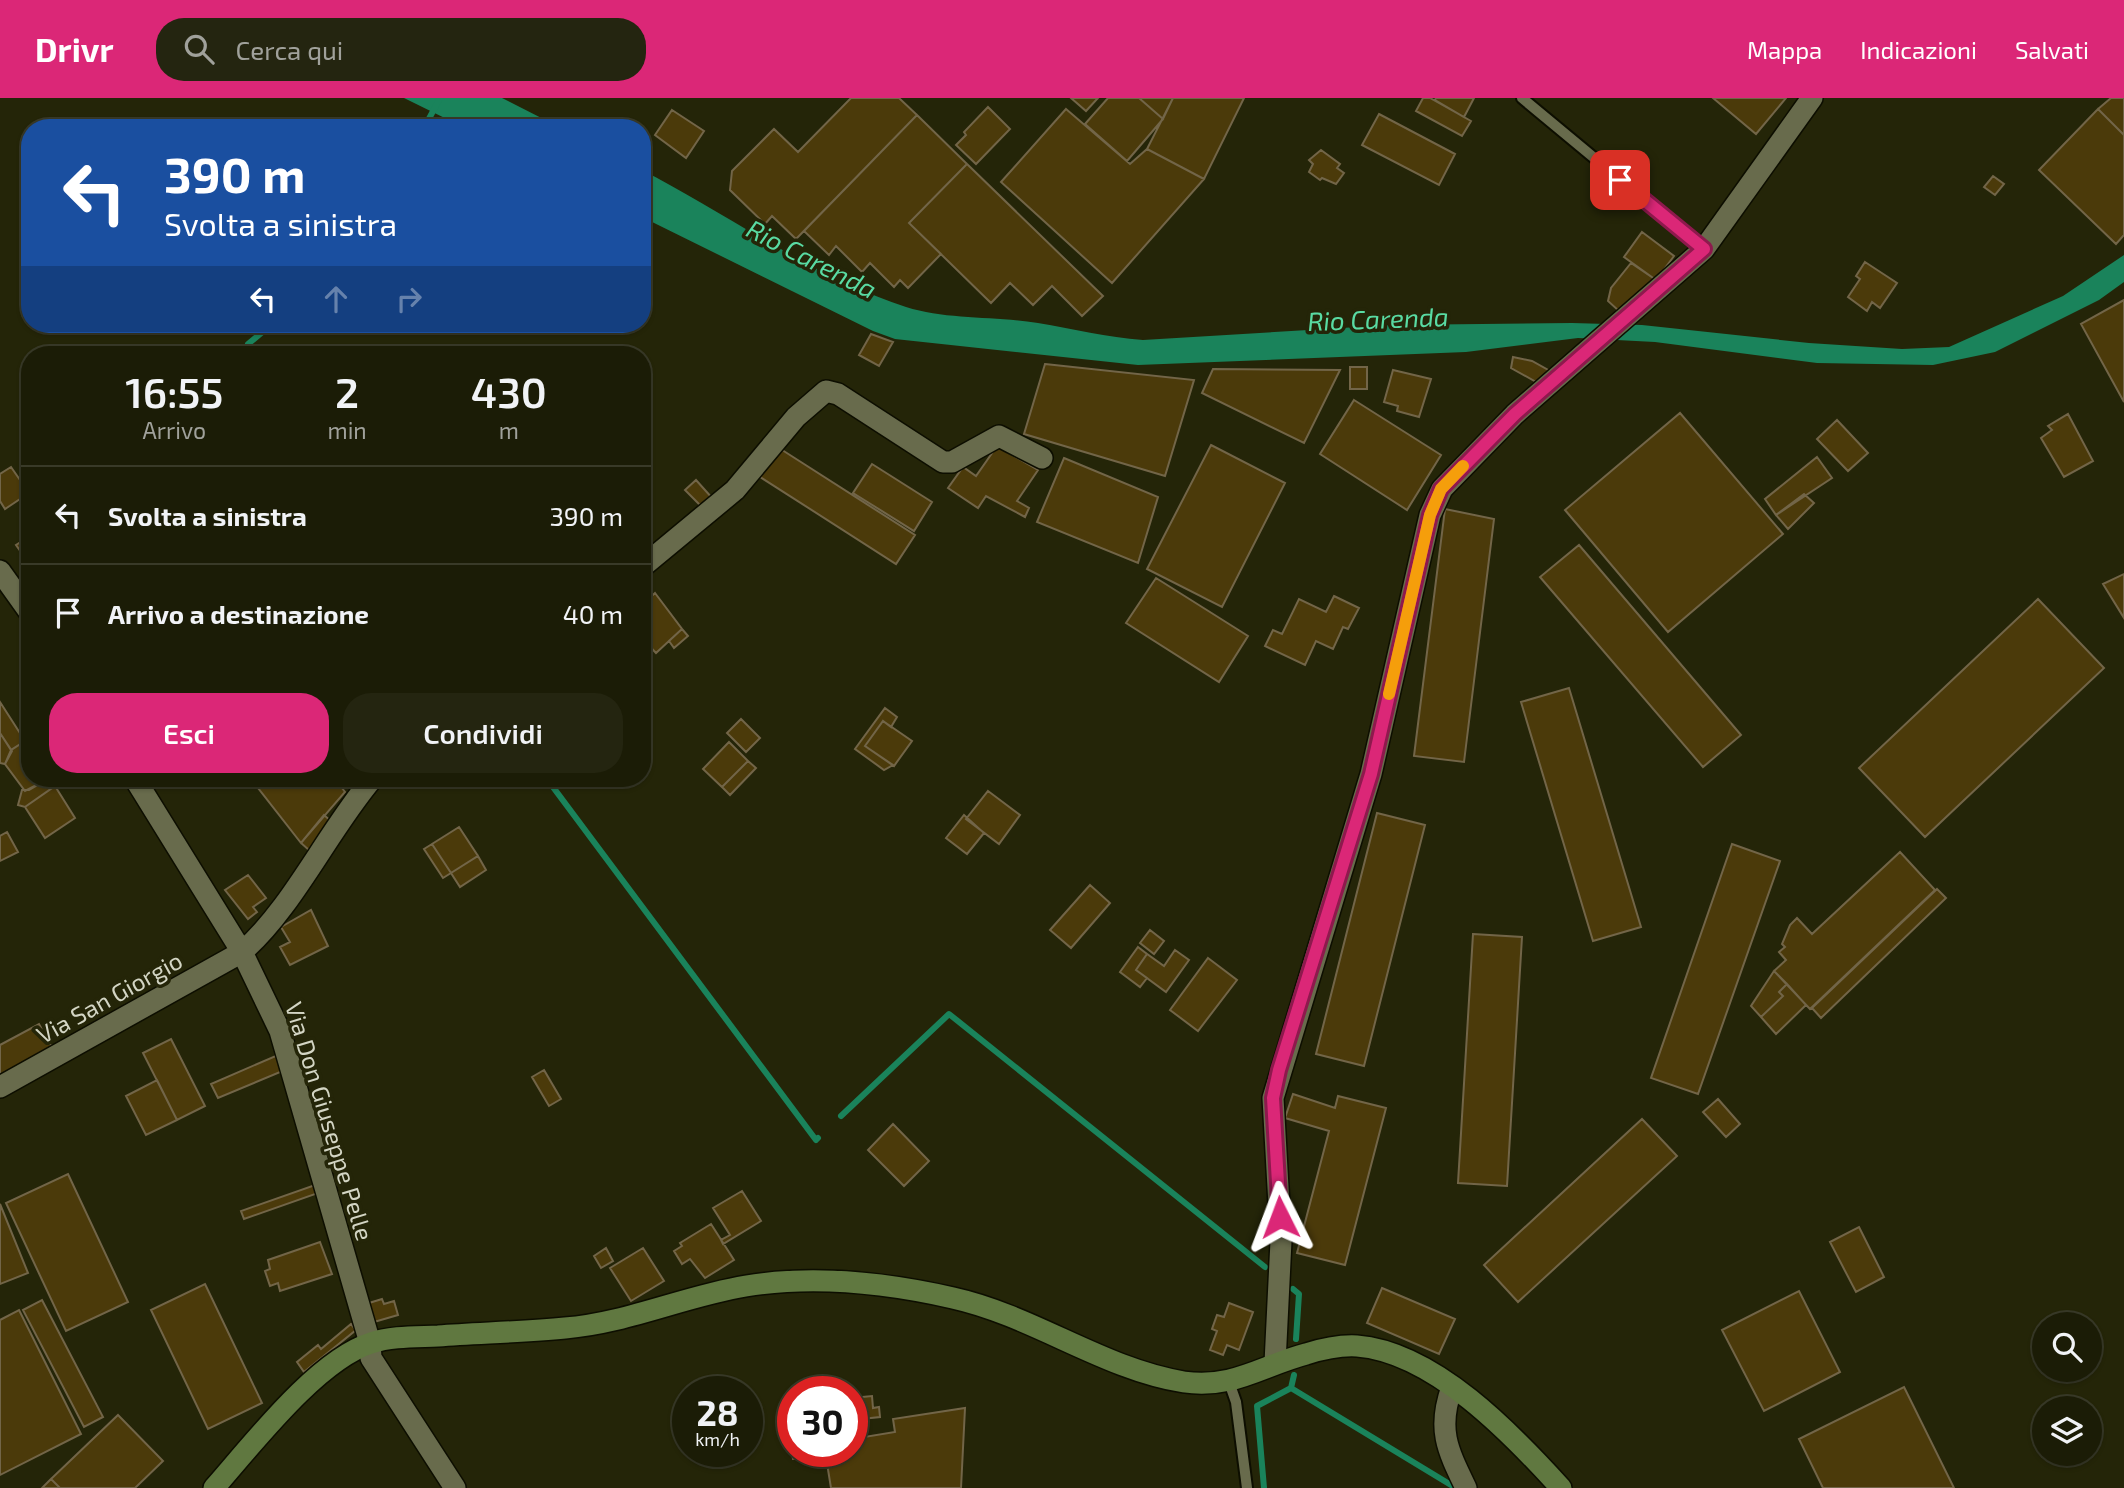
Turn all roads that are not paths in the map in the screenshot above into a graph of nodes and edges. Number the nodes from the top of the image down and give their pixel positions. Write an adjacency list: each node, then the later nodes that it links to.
1 (1522, 98): 3 (lane)
2 (1812, 98): 3 (street)
3 (1704, 249): 13 (street)
4 (1042, 458): 5 (street)
5 (651, 560)
6 (0, 570): 7 (street)
7 (21, 600)
8 (140, 787): 10 (street, Via Don Giuseppe Pelle)
9 (366, 787): 10 (street, Via San Giorgio)
10 (242, 952): 11 (street, Via San Giorgio); 12 (street, Via Don Giuseppe Pelle)
11 (0, 1087)
12 (370, 1343): 14 (main road); 16 (main road); 17 (street, Via Don Giuseppe Pelle)
13 (1275, 1363): 14 (main road); 15 (main road)
14 (1229, 1382): 18 (lane)
15 (1452, 1387): 19 (street); 20 (main road)
16 (214, 1488)
17 (455, 1488)
18 (1247, 1488)
19 (1466, 1488)
20 (1561, 1488)

